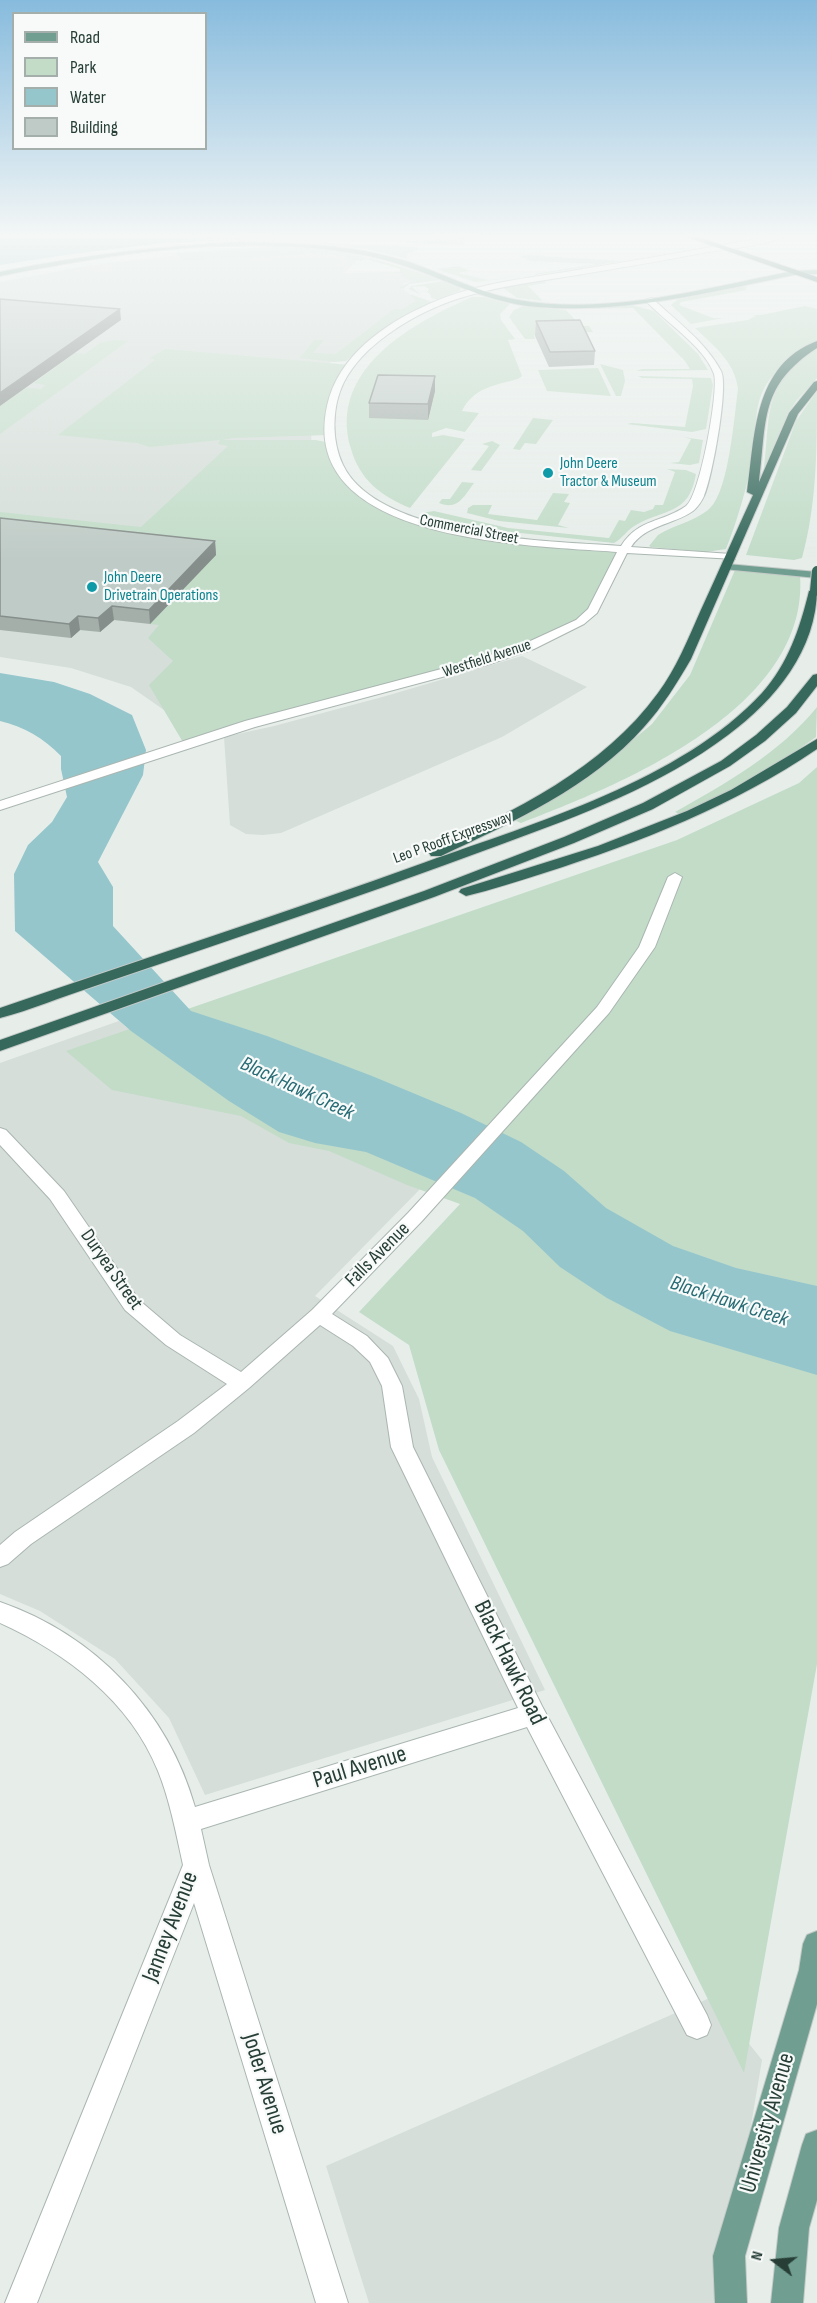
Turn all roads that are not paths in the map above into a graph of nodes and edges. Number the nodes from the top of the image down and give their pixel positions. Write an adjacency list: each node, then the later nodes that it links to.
1 (372, 344): 6 (street, Commercial Street)
2 (695, 344): 6 (street, Westfield Avenue)
3 (817, 344): 5 (highway)
4 (817, 384): 5 (highway)
5 (748, 515): 7 (highway)
6 (623, 551): 7 (street, Commercial Street); 12 (street, Westfield Avenue)
7 (729, 562): 8 (main road); 9 (main road); 13 (highway)
8 (817, 565)
9 (817, 573): 13 (highway, Leo P Rooff Expressway, bridge)
10 (817, 678): 15 (highway)
11 (817, 743): 15 (highway)
12 (0, 806)
13 (407, 870): 16 (highway, Leo P Rooff Expressway)
14 (675, 877): 19 (street, Falls Avenue)
15 (445, 894): 17 (highway)
16 (0, 1013)
17 (0, 1046)
18 (0, 1134): 20 (street, Duryea Street)
19 (319, 1315): 20 (street, Falls Avenue); 23 (street, Black Hawk Road)
20 (242, 1383): 21 (street, Falls Avenue)
21 (0, 1558)
22 (0, 1612): 24 (street, Janney Avenue)
23 (533, 1714): 24 (street, Paul Avenue); 27 (street, Black Hawk Road)
24 (186, 1822): 25 (street, Janney Avenue)
25 (196, 1865): 29 (street, Janney Avenue); 30 (street, Joder Avenue)
26 (817, 1944): 31 (main road, University Avenue)
27 (697, 2025)
28 (817, 2145): 32 (main road)
29 (21, 2303)
30 (332, 2303)
31 (731, 2303)
32 (787, 2303)

